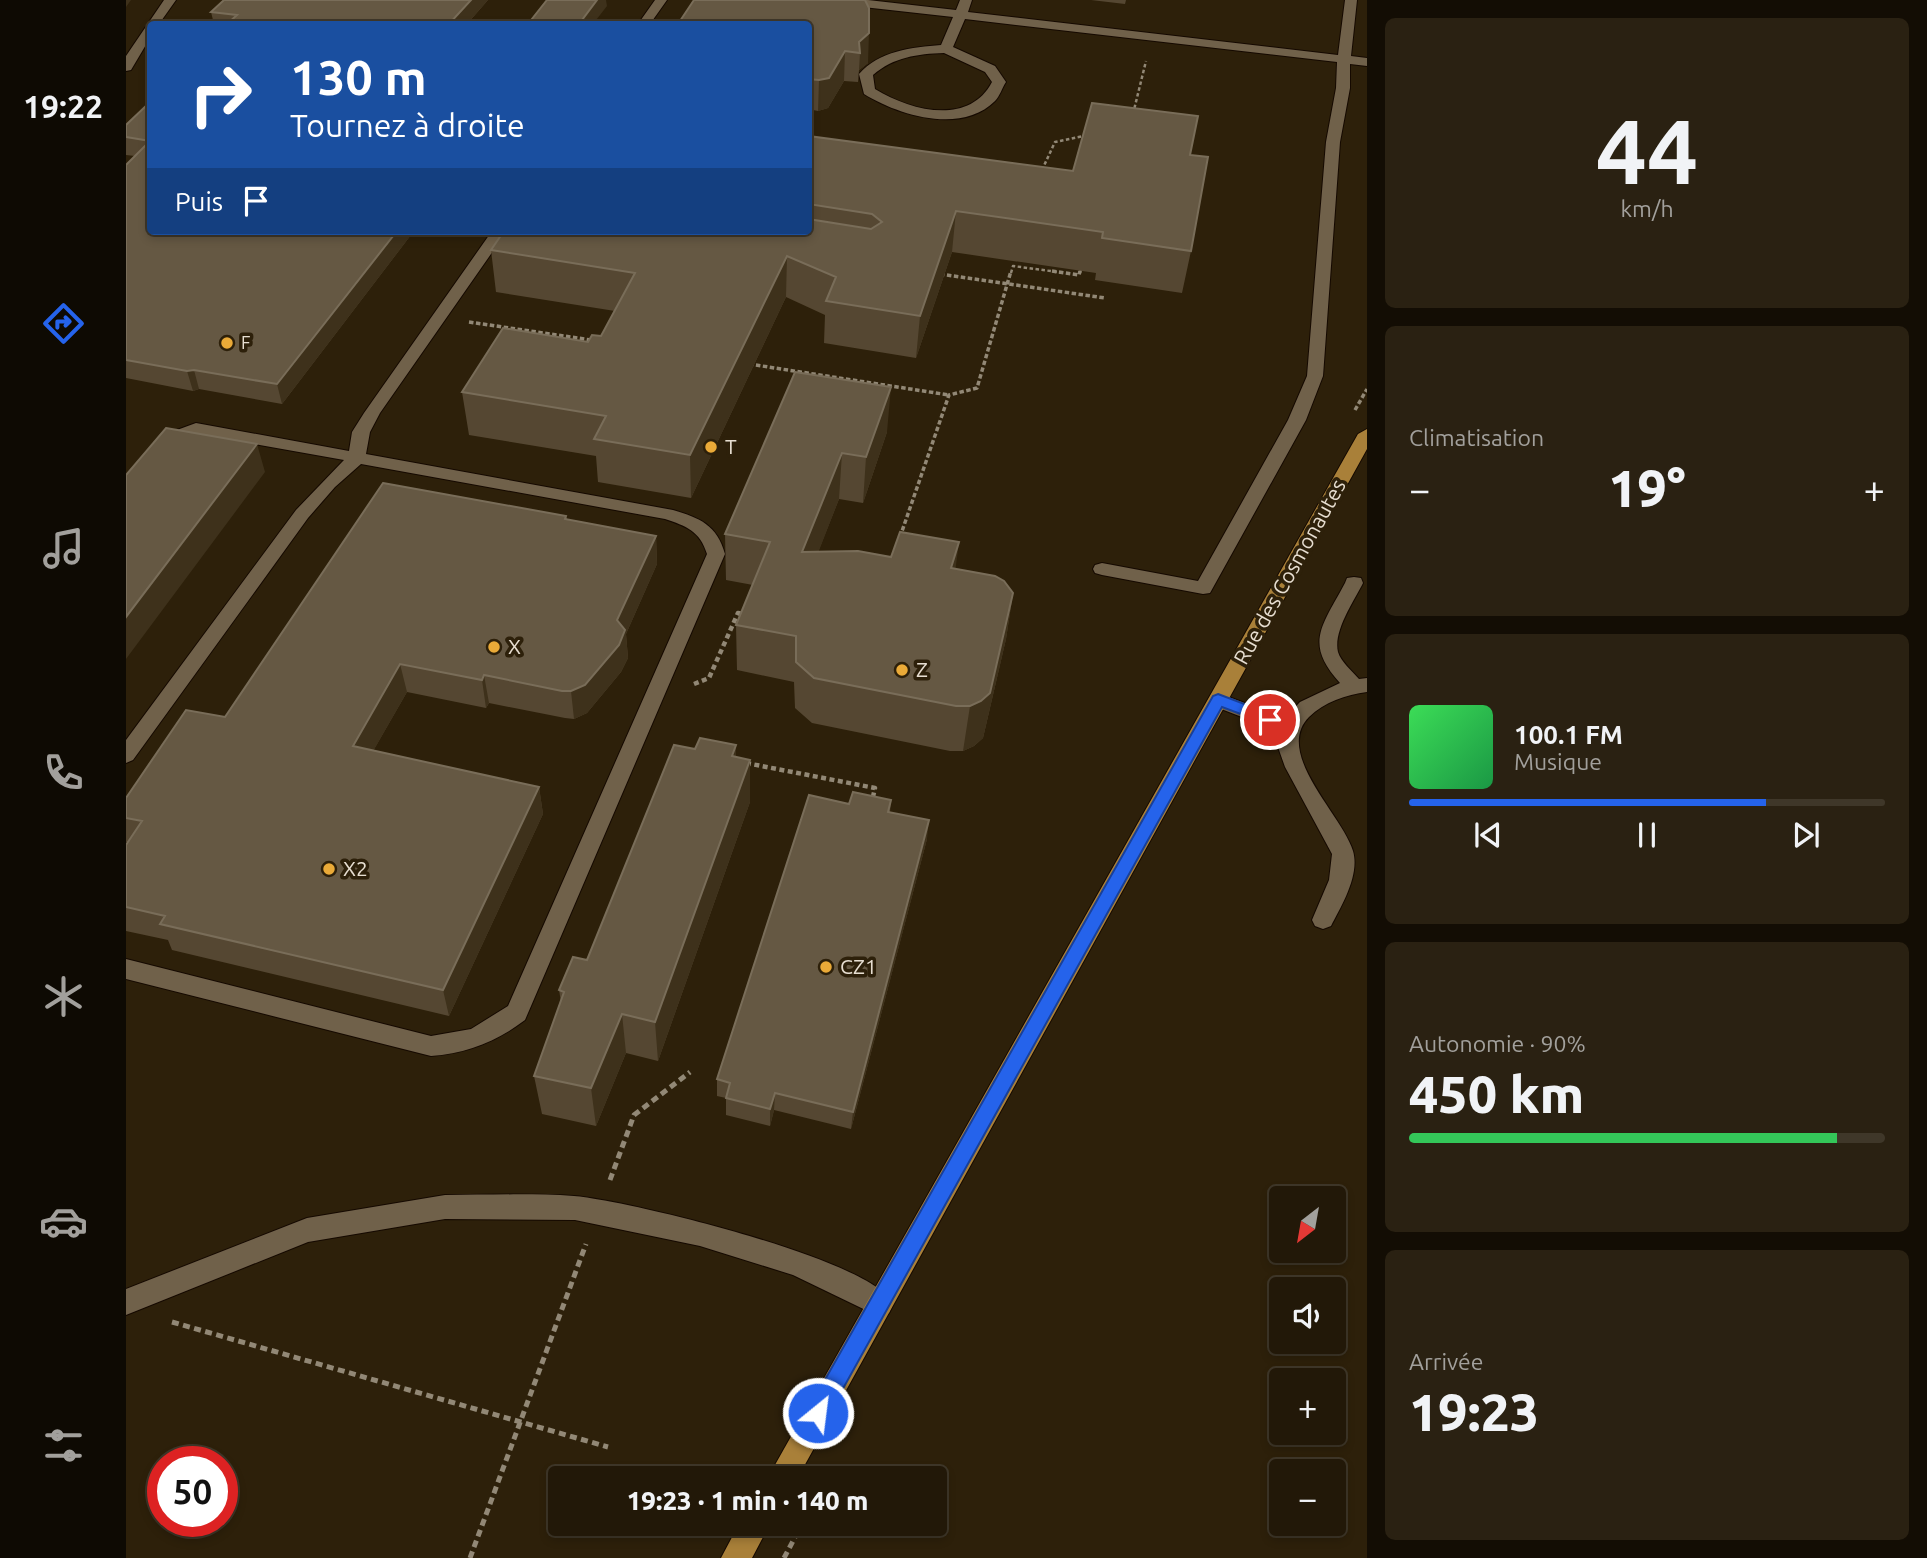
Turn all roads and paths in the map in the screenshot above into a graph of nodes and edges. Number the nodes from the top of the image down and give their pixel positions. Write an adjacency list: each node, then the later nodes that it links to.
1 (170, 0): 7 (lane)
2 (661, 0): 8 (lane)
3 (836, 0): 6 (lane)
4 (966, 0): 6 (lane)
5 (1351, 0): 12 (lane)
6 (960, 15): 10 (lane); 11 (lane)
7 (155, 21)
8 (646, 21)
9 (147, 34): 14 (lane)
10 (1151, 36): 12 (lane); 15 (path)
11 (946, 50): 11 (lane)
12 (1344, 59): 13 (lane); 31 (lane)
13 (1367, 62)
14 (126, 66)
15 (1132, 122)
16 (1100, 133): 17 (path)
17 (1041, 172)
18 (497, 235): 23 (lane)
19 (1083, 262): 21 (path)
20 (932, 273): 21 (path)
21 (1008, 285): 22 (path); 26 (path)
22 (1105, 298)
23 (438, 317): 24 (path); 29 (lane)
24 (604, 342)
25 (742, 363): 26 (path)
26 (949, 395): 30 (path)
27 (1367, 434): 36 (main road, Rue des Cosmonautes)
28 (157, 457): 29 (lane)
29 (357, 458): 38 (lane); 42 (lane)
30 (900, 538)
31 (1102, 569)
32 (1354, 583): 34 (lane)
33 (750, 616): 35 (path)
34 (1360, 686): 37 (lane)
35 (687, 690)
36 (1218, 700): 37 (lane); 46 (main road, Rue des Cosmonautes)
37 (1289, 727): 41 (lane)
38 (127, 753)
39 (742, 762): 40 (path)
40 (872, 801)
41 (1323, 920)
42 (126, 969)
43 (690, 1072): 44 (path)
44 (597, 1212): 45 (lane); 46 (lane); 48 (path)
45 (126, 1302)
46 (880, 1304): 50 (main road, Rue des Cosmonautes)
47 (160, 1318): 48 (path)
48 (520, 1422): 49 (path); 53 (path)
49 (608, 1447)
50 (787, 1466)
51 (748, 1536): 54 (main road)
52 (796, 1536): 55 (path)
53 (470, 1558)
54 (736, 1558)
55 (784, 1558)

